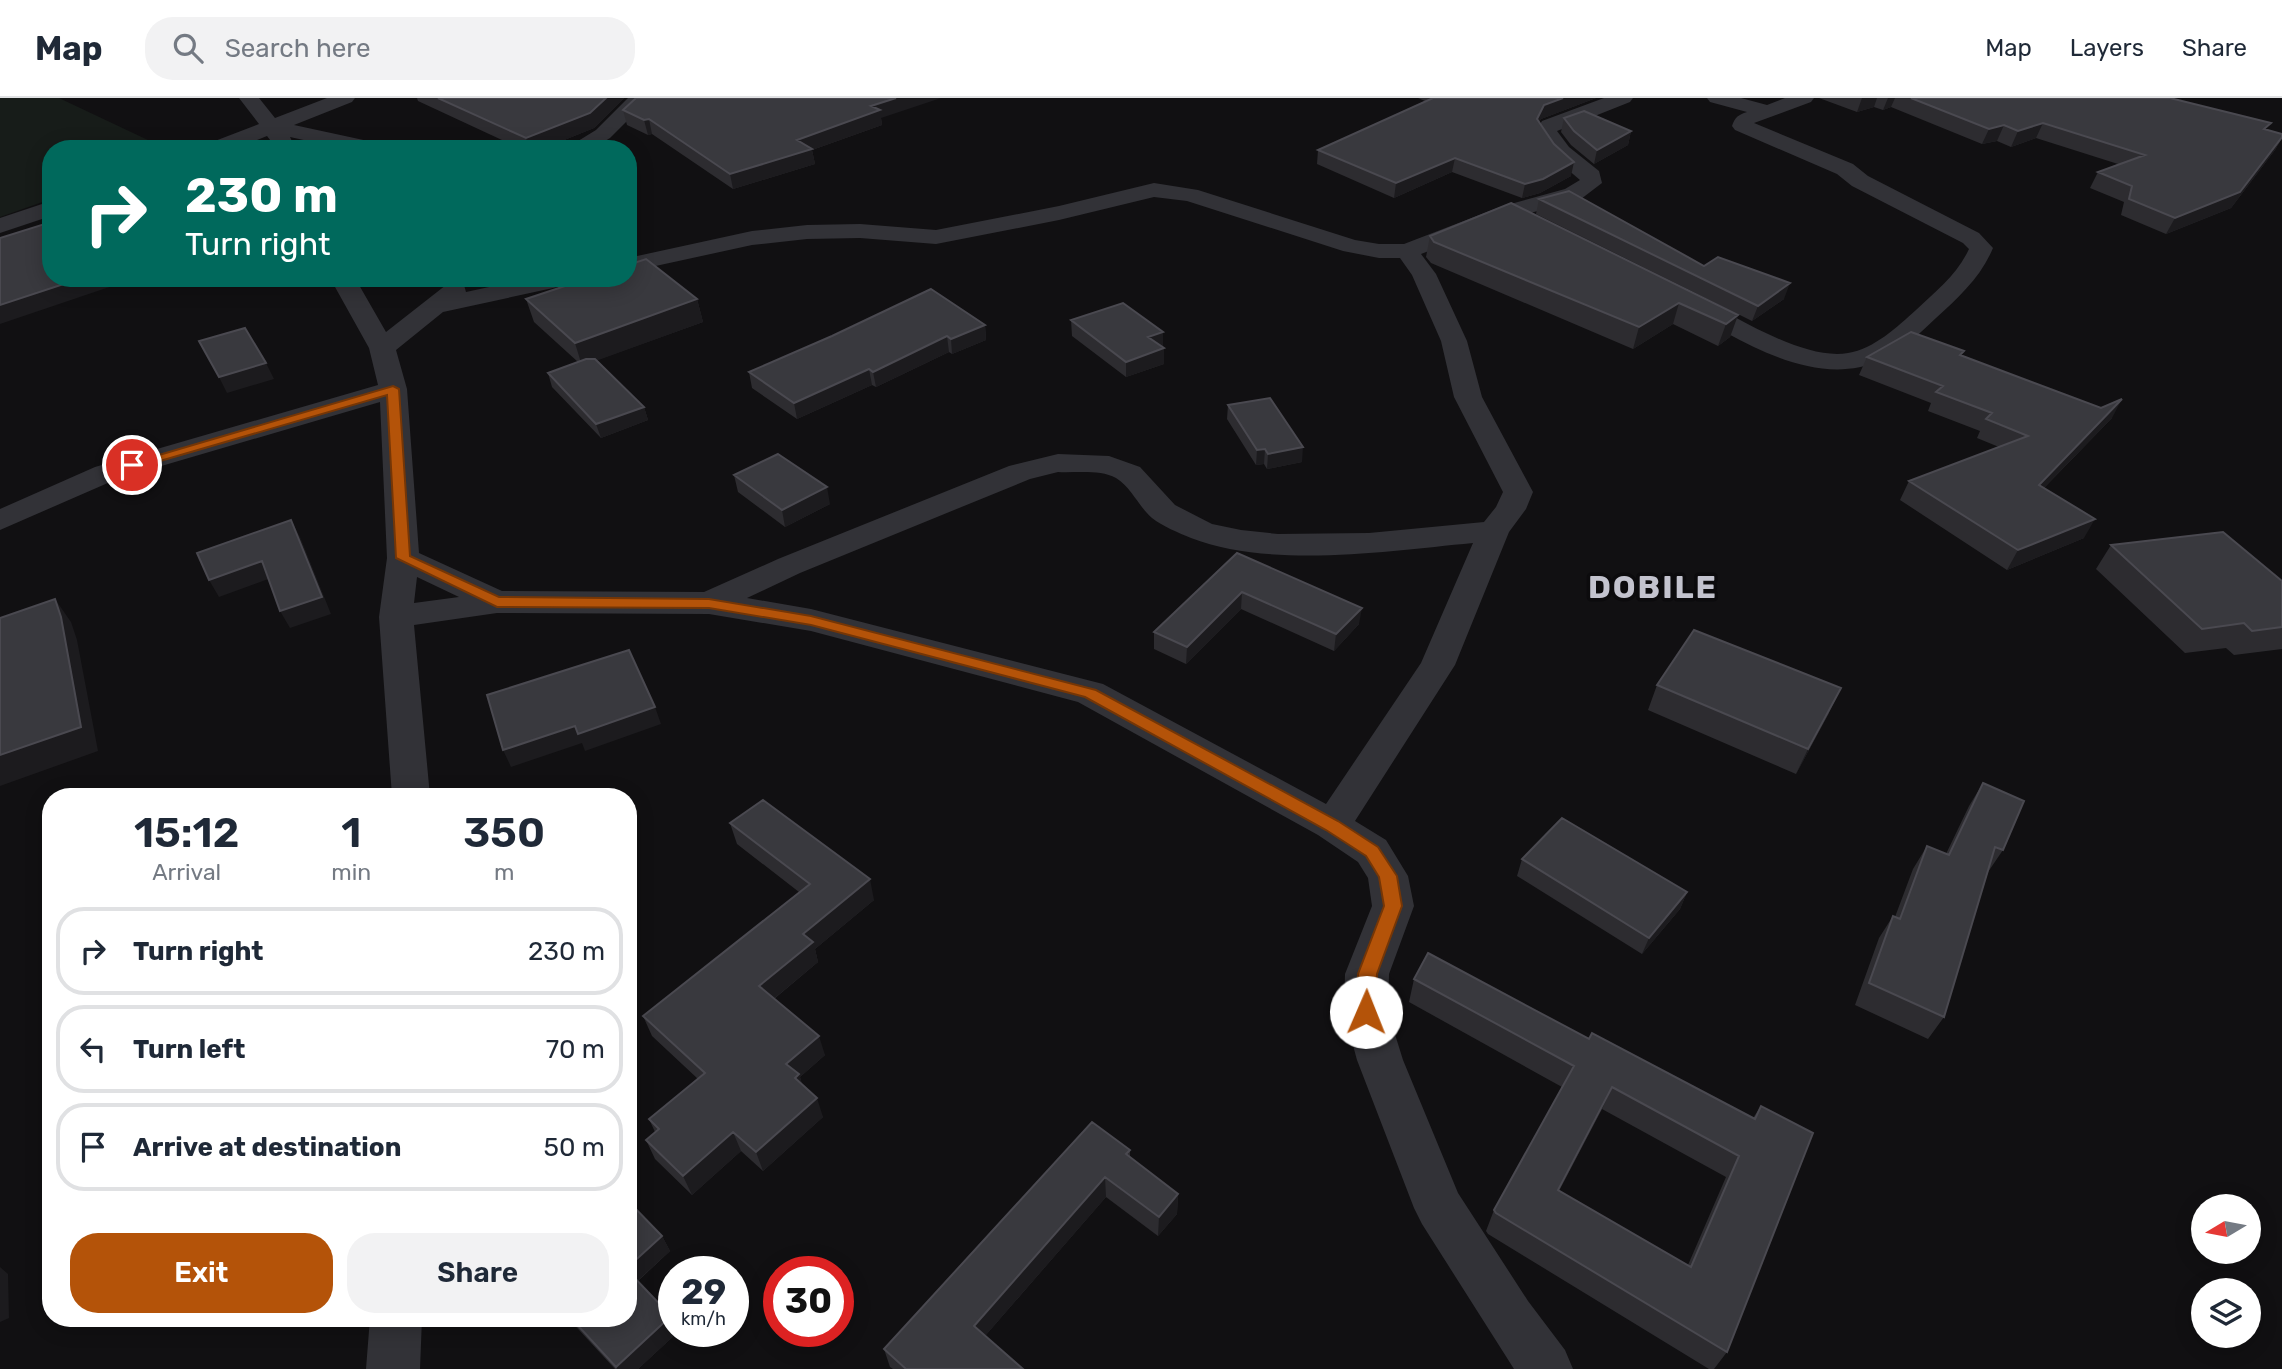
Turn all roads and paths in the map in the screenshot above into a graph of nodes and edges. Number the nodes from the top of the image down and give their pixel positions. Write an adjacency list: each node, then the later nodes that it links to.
1 (249, 98): 8 (street)
2 (345, 98): 8 (street)
3 (640, 98): 12 (street)
4 (1623, 98): 14 (street)
5 (1717, 98): 7 (street)
6 (1804, 98): 7 (street)
7 (1767, 111): 22 (street)
8 (275, 127): 9 (street); 10 (street); 11 (street)
9 (240, 140)
10 (284, 140)
11 (334, 140)
12 (592, 140)
13 (42, 211): 15 (street)
14 (1508, 212): 16 (street); 17 (street)
15 (0, 226)
16 (1544, 230)
17 (1407, 251): 18 (street); 27 (street)
18 (637, 263)
19 (347, 287): 24 (street)
20 (459, 287): 23 (street)
21 (525, 287): 23 (street)
22 (1674, 295)
23 (436, 306): 24 (street)
24 (382, 348): 25 (street)
25 (393, 389): 26 (street); 28 (street)
26 (0, 522)
27 (1494, 531): 30 (street); 33 (street)
28 (403, 558): 29 (street); 31 (street)
29 (497, 602): 30 (street); 31 (street)
30 (709, 603): 33 (street)
31 (396, 617): 32 (street)
32 (410, 788)
33 (1332, 825): 36 (street)
34 (395, 1327): 35 (street)
35 (393, 1369)
36 (1546, 1369)

